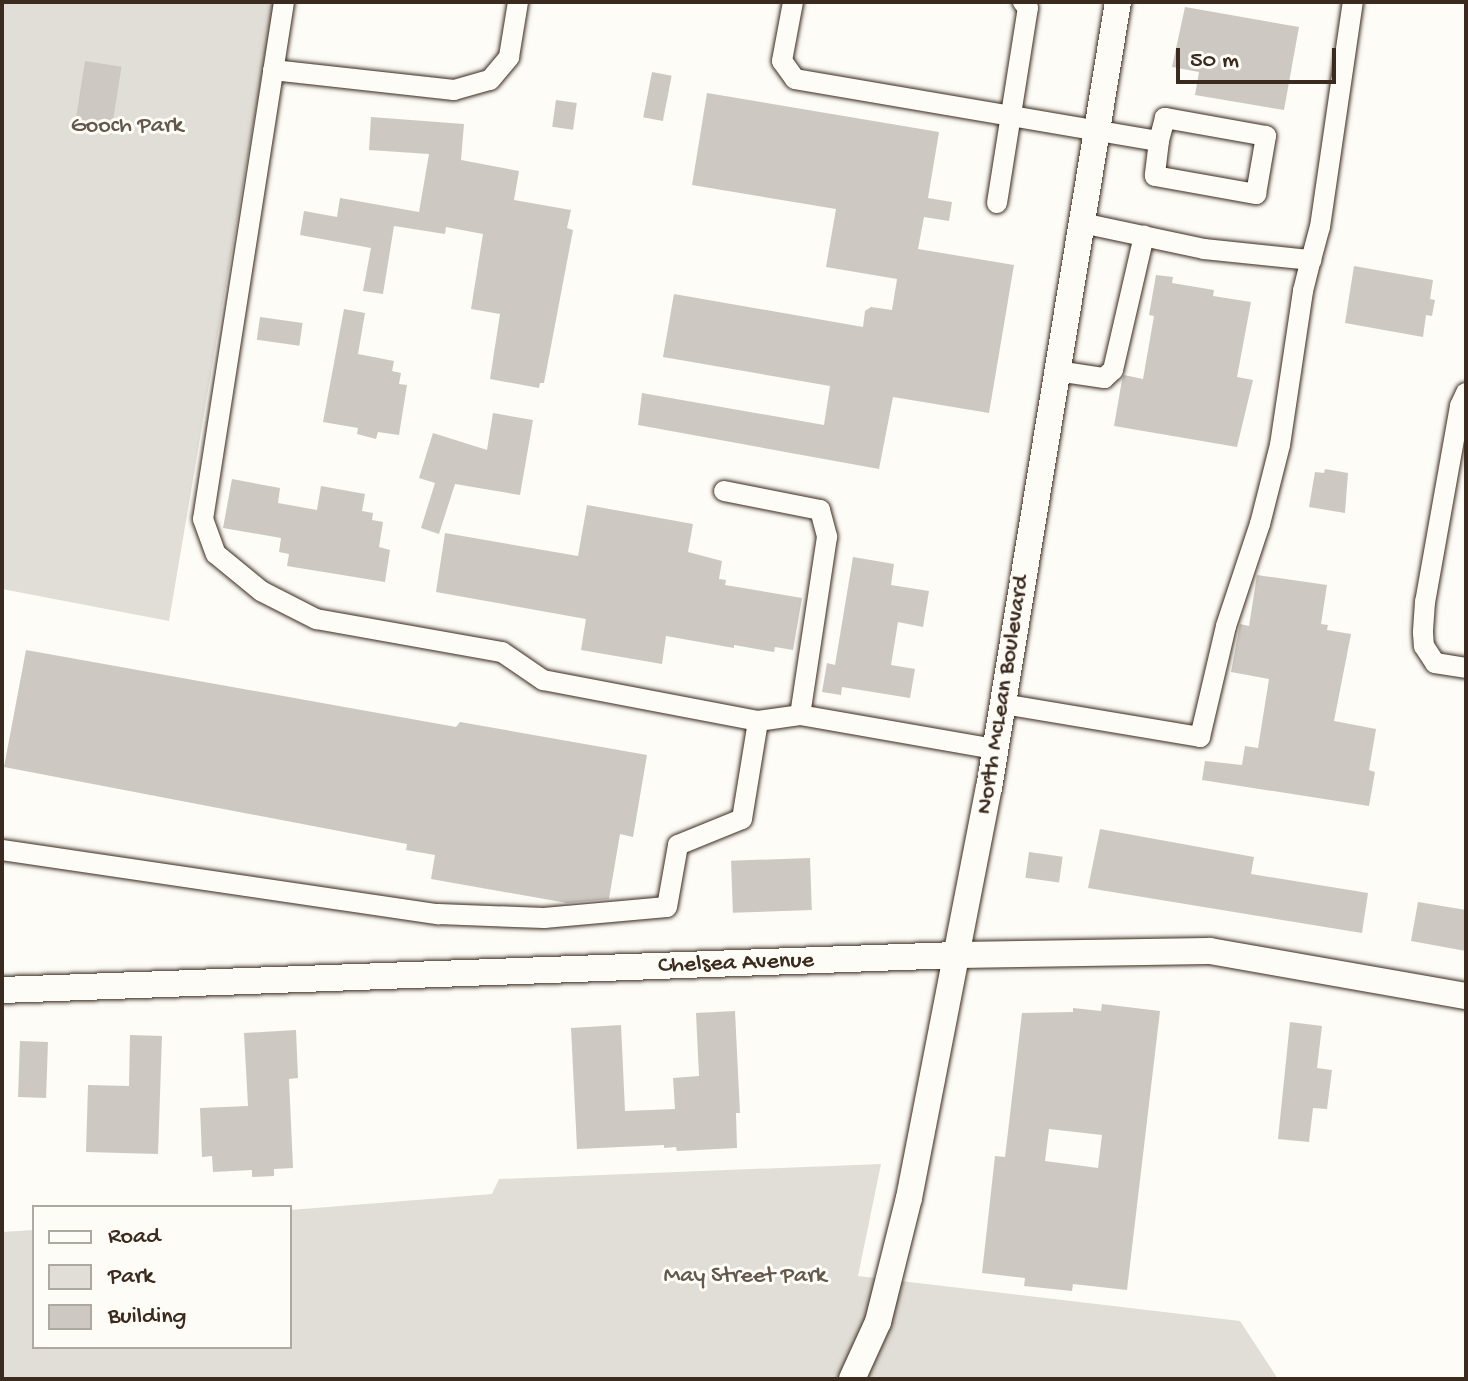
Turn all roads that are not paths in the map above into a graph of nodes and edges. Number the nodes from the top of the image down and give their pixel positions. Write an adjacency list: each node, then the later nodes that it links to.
1 (284, 2): 7 (street)
2 (518, 2): 7 (street)
3 (793, 2): 8 (street)
4 (1023, 2): 8 (street)
5 (1118, 2): 9 (main road, North McLean Boulevard)
6 (1353, 2): 14 (street)
7 (273, 70): 21 (street)
8 (1010, 114): 9 (street); 11 (street)
9 (1097, 129): 10 (street); 12 (main road, North McLean Boulevard)
10 (1159, 141): 10 (street)
11 (997, 203)
12 (1082, 223): 13 (street); 15 (main road, North McLean Boulevard)
13 (1144, 236): 14 (street); 15 (street)
14 (1311, 260): 19 (street)
15 (1057, 371): 19 (main road, North McLean Boulevard)
16 (1466, 393): 18 (street)
17 (724, 491): 20 (street)
18 (1466, 668)
19 (1003, 704): 22 (main road, North McLean Boulevard)
20 (800, 715): 21 (street); 22 (street)
21 (758, 721): 23 (street)
22 (995, 749): 24 (main road, North McLean Boulevard)
23 (2, 850)
24 (956, 955): 25 (main road, Chelsea Avenue); 26 (main road, Chelsea Avenue); 27 (main road, North McLean Boulevard)
25 (2, 990)
26 (1466, 996)
27 (852, 1379)

